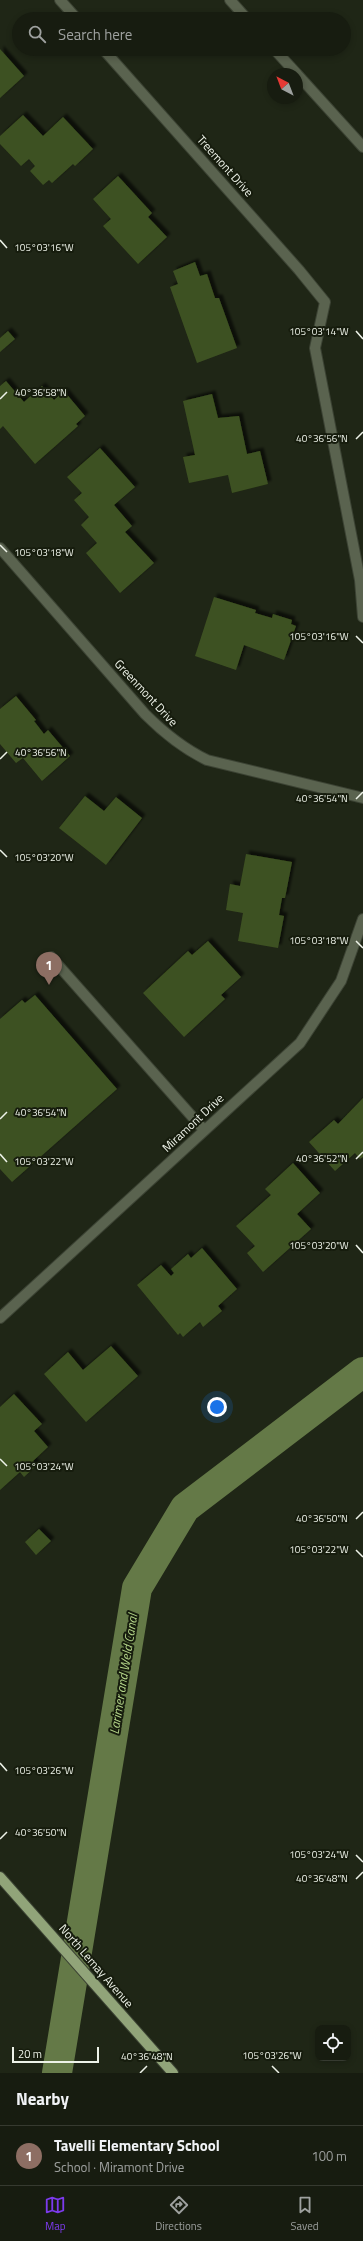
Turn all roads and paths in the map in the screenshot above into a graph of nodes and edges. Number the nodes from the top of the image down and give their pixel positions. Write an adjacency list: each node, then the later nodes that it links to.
1 (60, 0): 3 (street)
2 (230, 0): 4 (street)
3 (71, 12)
4 (241, 12)
5 (109, 56): 11 (street, Treemont Drive)
6 (280, 56): 7 (street)
7 (291, 68)
8 (303, 81): 9 (street)
9 (363, 147)
10 (0, 548): 12 (street, Greenmont Drive)
11 (363, 617)
12 (363, 798)
13 (363, 918): 15 (street, Miramont Drive)
14 (51, 957): 15 (street)
15 (204, 1130): 16 (street, Miramont Drive)
16 (0, 1318)
17 (0, 1877): 18 (main road, North Lemay Avenue)
18 (173, 2073)

